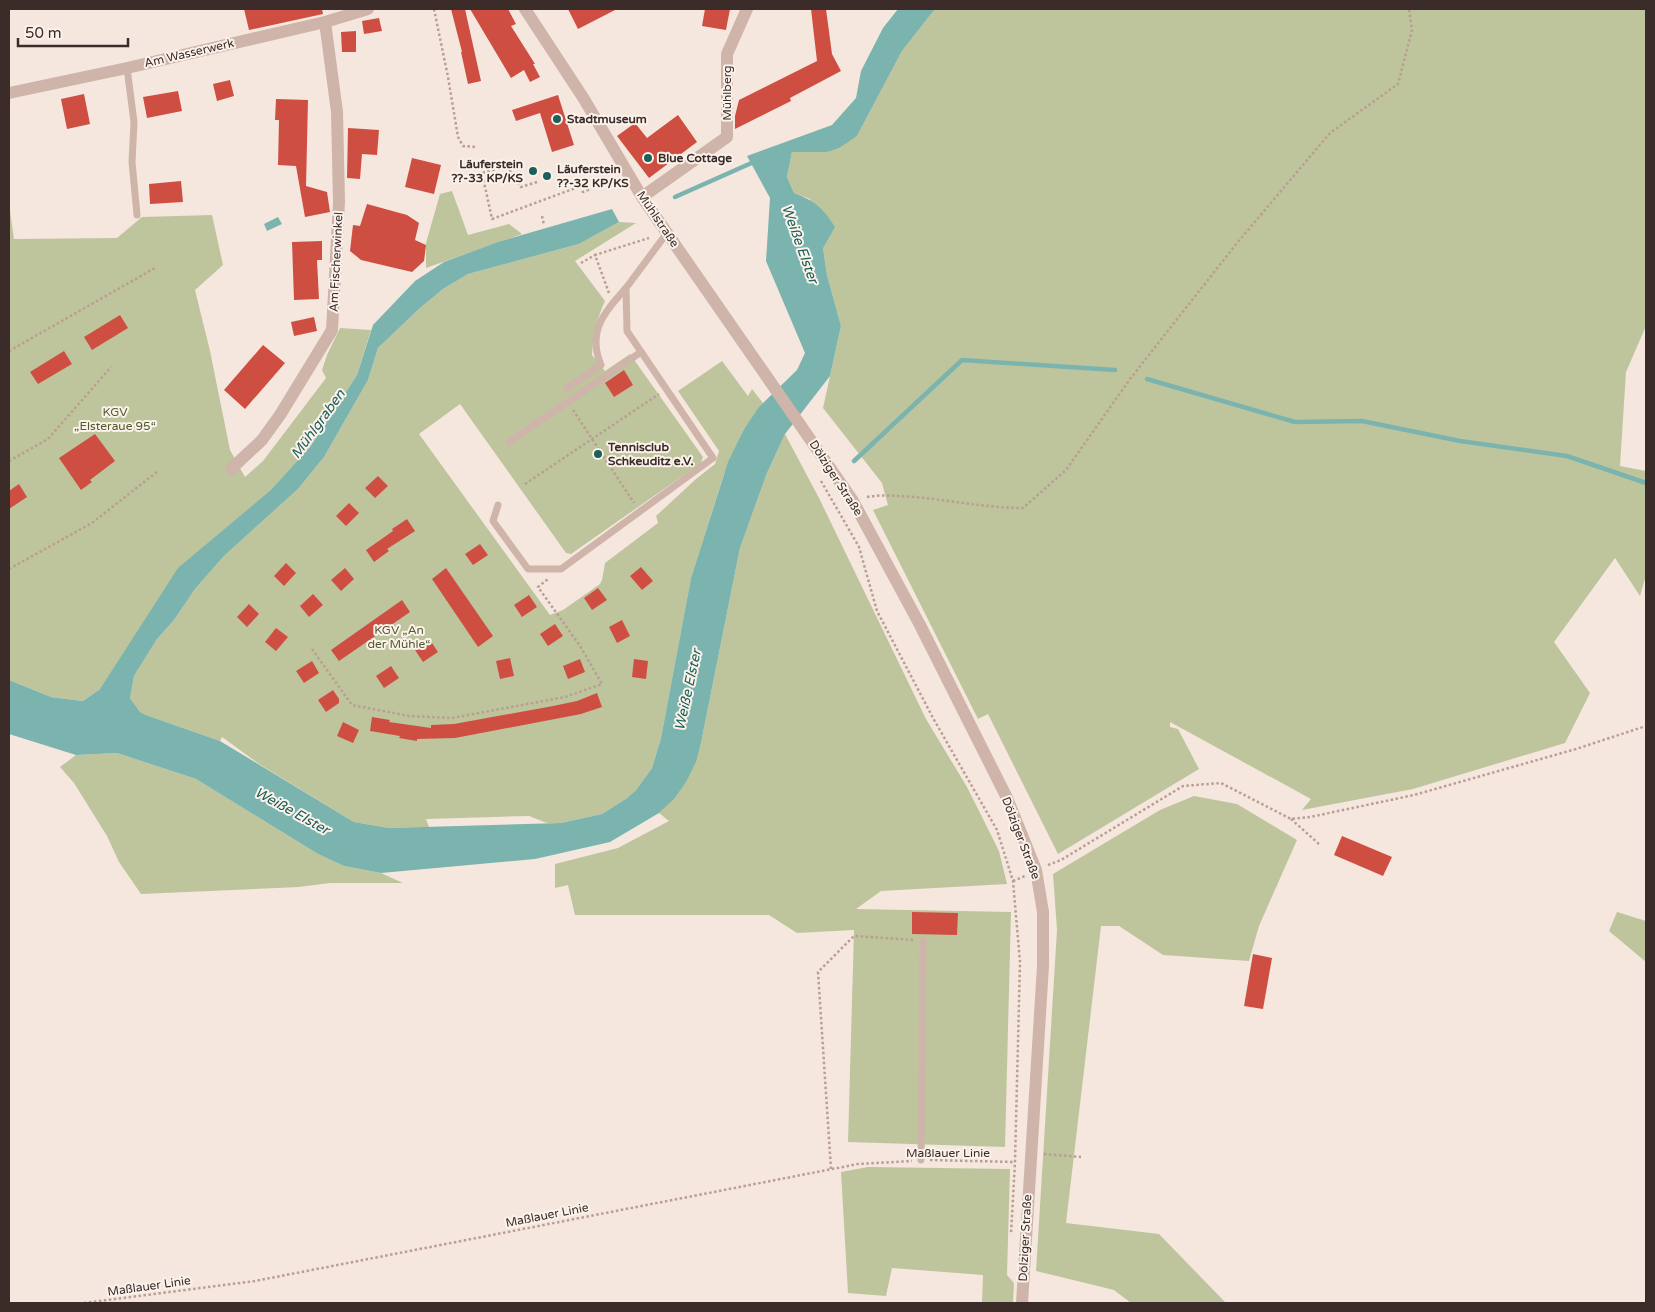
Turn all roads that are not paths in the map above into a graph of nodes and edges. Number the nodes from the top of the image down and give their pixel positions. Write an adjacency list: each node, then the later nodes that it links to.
1 (368, 9): 4 (street, Am Wasserwerk)
2 (525, 9): 7 (street, Mühlstraße)
3 (747, 9): 7 (street, Mühlberg)
4 (325, 22): 5 (street, Am Wasserwerk); 15 (street, Am Fischerwinkel)
5 (128, 68): 6 (street, Am Wasserwerk); 8 (lane)
6 (9, 93)
7 (642, 197): 9 (street, Mühlstraße)
8 (137, 215)
9 (667, 233): 10 (lane); 13 (street, Mühlstraße)
10 (626, 288): 11 (lane); 12 (lane)
11 (641, 352): 14 (lane); 16 (lane)
12 (566, 389)
13 (800, 424): 19 (street, Dölziger Straße)
14 (509, 442)
15 (231, 469)
16 (498, 505)
17 (923, 941): 18 (lane)
18 (921, 1160)
19 (1022, 1303)

